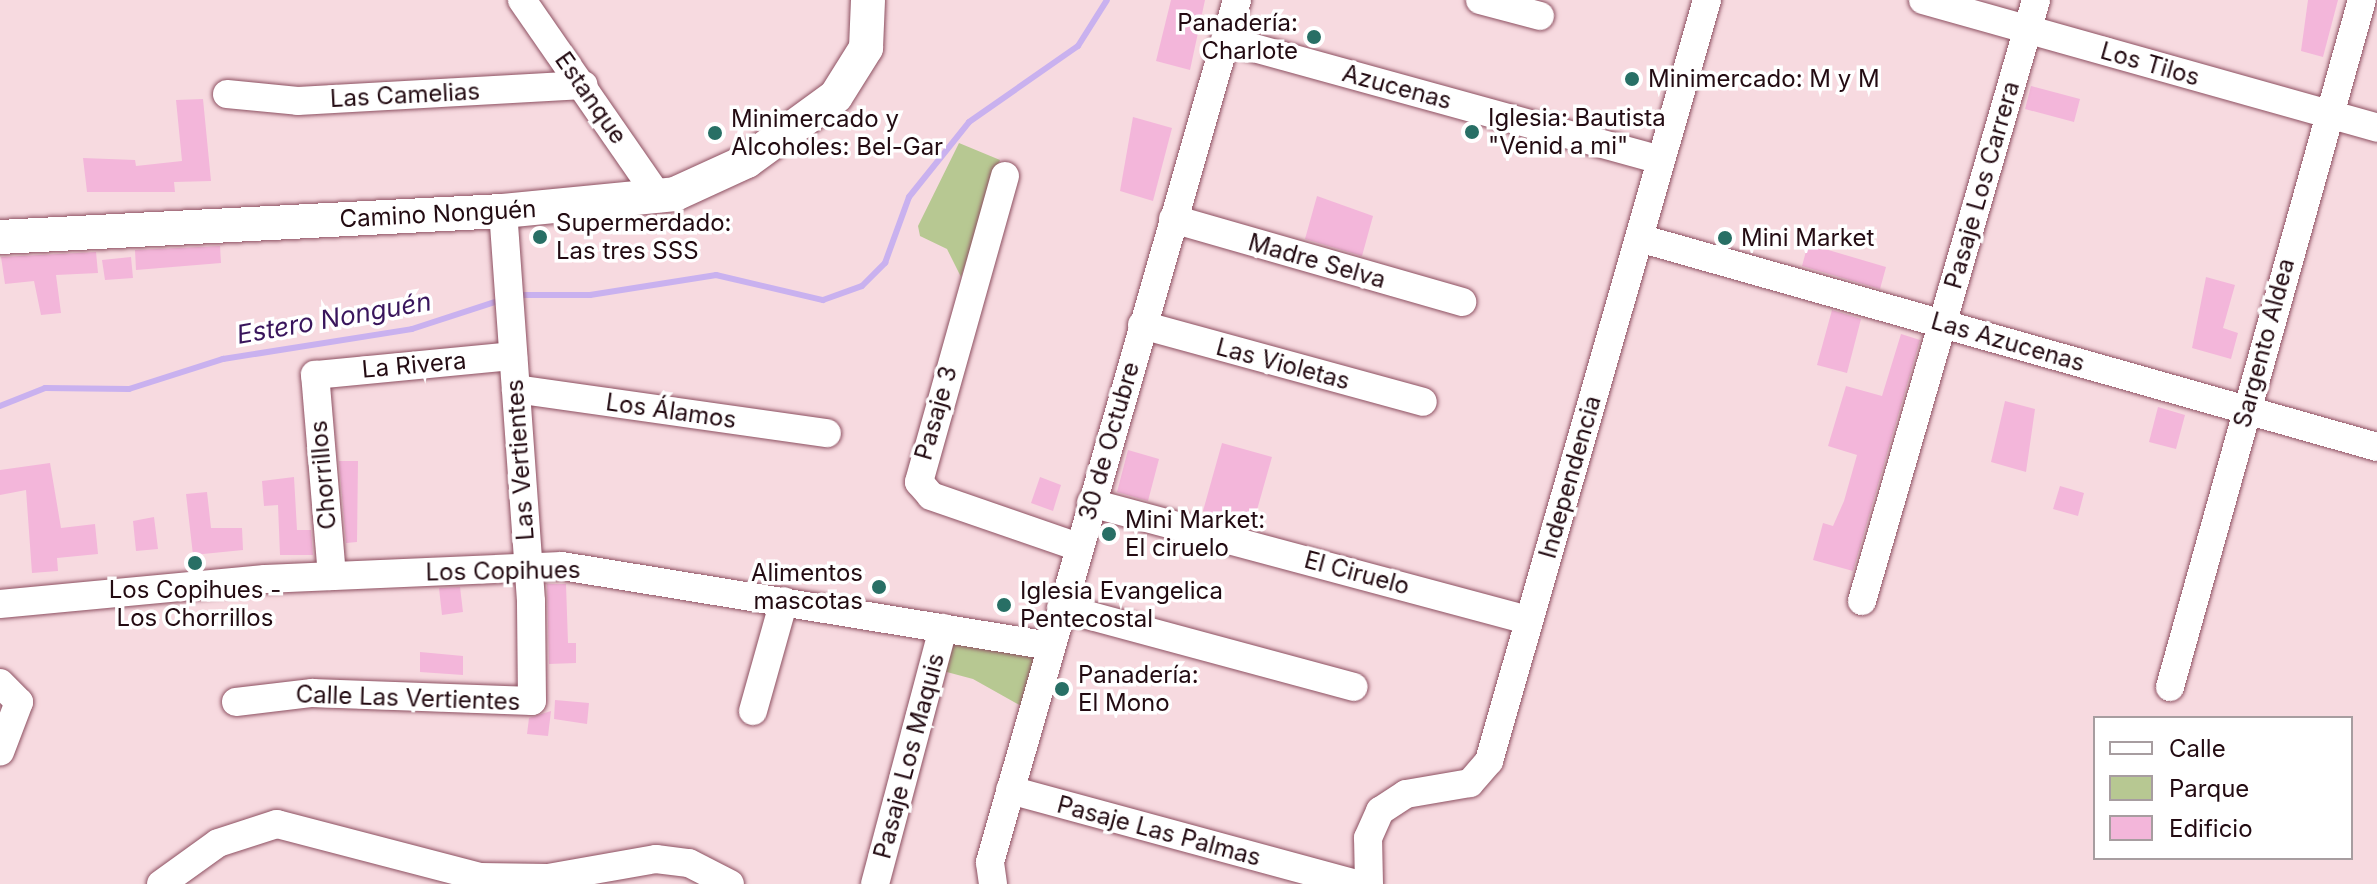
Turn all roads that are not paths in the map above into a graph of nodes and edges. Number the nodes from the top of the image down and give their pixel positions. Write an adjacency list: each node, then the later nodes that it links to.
1 (522, 0): 12 (street, Estanque)
2 (868, 0): 18 (main road, Camino Nonguén)
3 (1237, 0): 11 (street, 30 de Octubre)
4 (1480, 0): 9 (street)
5 (1707, 0): 16 (street, Independencia)
6 (1923, 0): 10 (street, Los Tilos)
7 (2036, 0): 10 (street, Pasaje Los Carrera)
8 (2362, 0): 14 (street, Sargento Aldea)
9 (1540, 16)
10 (2027, 29): 14 (street, Los Tilos); 24 (street, Pasaje Los Carrera)
11 (1225, 40): 16 (street, Azucenas); 20 (street, 30 de Octubre)
12 (584, 85): 13 (street, Las Camelias); 18 (street, Estanque)
13 (227, 94)
14 (2329, 114): 15 (street, Los Tilos); 30 (street, Sargento Aldea)
15 (2377, 128)
16 (1661, 160): 22 (street, Independencia)
17 (1005, 176): 34 (street, Pasaje 3)
18 (659, 198): 19 (main road, Camino Nonguén)
19 (503, 211): 21 (main road, Camino Nonguén); 26 (street, Las Vertientes)
20 (1173, 219): 23 (street, Madre Selva); 25 (street, 30 de Octubre)
21 (0, 237)
22 (1639, 238): 24 (street, Las Azucenas); 41 (street, Independencia)
23 (1462, 302)
24 (1942, 323): 30 (street, Las Azucenas); 38 (street, Pasaje Los Carrera)
25 (1142, 325): 29 (street, Las Violetas); 33 (street, 30 de Octubre)
26 (513, 356): 27 (street, La Rivera); 28 (street, Las Vertientes)
27 (315, 375): 36 (street, Chorrillos)
28 (516, 389): 31 (street, Los Álamos); 35 (street, Las Vertientes)
29 (1423, 402)
30 (2246, 409): 32 (street, Las Azucenas); 46 (street, Sargento Aldea)
31 (827, 433)
32 (2377, 447)
33 (1091, 503): 34 (street, 30 de Octubre); 41 (street, El Ciruelo)
34 (1078, 547): 40 (street, 30 de Octubre)
35 (528, 566): 36 (street, Los Copihues); 37 (street, Los Copihues); 47 (street, Las Vertientes)
36 (332, 576): 39 (street, Los Copihues)
37 (784, 601): 42 (street, Los Copihues); 49 (street)
38 (1862, 601)
39 (0, 604)
40 (1061, 608): 43 (street, 30 de Octubre); 45 (street)
41 (1529, 620): 57 (street, Independencia)
42 (943, 628): 43 (street, Los Copihues); 54 (street, Pasaje Los Maquis)
43 (1049, 646): 51 (street, 30 de Octubre)
44 (0, 683): 50 (street)
45 (1354, 687)
46 (2170, 687)
47 (532, 701): 48 (street, Calle Las Vertientes)
48 (236, 702)
49 (753, 711)
50 (0, 752)
51 (1010, 790): 55 (street, 30 de Octubre); 56 (street, Pasaje Las Palmas)
52 (161, 884): 53 (street)
53 (730, 884)
54 (875, 884)
55 (993, 884)
56 (1355, 884)
57 (1369, 884)

